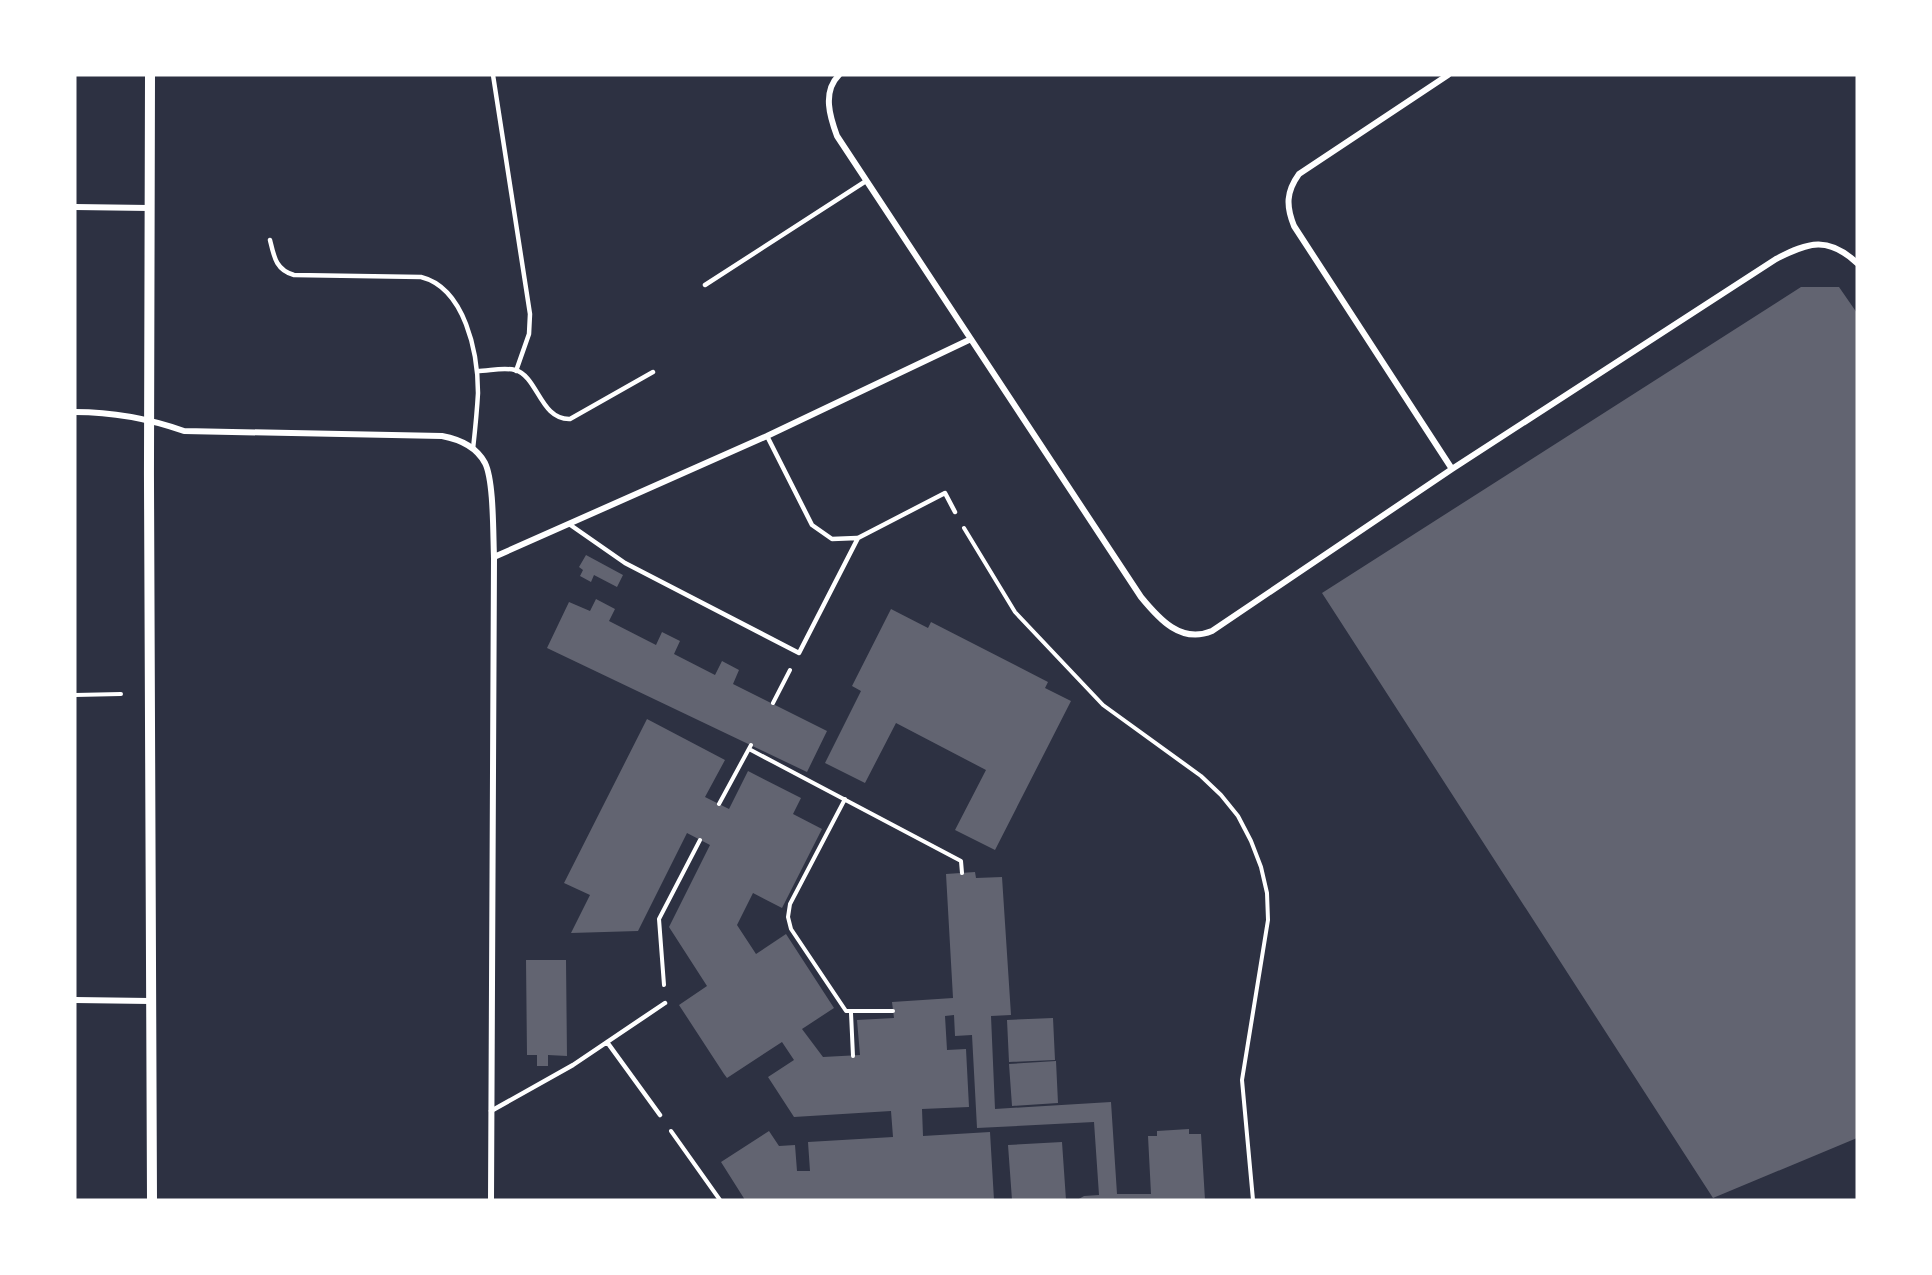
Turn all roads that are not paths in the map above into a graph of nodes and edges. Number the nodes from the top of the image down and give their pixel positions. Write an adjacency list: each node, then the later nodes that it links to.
1 (150, 75): 7 (street)
2 (493, 75): 12 (lane)
3 (839, 75): 5 (street)
4 (1448, 75): 19 (street)
5 (866, 181): 10 (lane); 11 (street)
6 (75, 207): 7 (street)
7 (149, 208): 16 (street)
8 (270, 240): 13 (lane)
9 (1857, 262): 19 (street)
10 (705, 285)
11 (972, 339): 17 (street); 19 (street)
12 (516, 370): 13 (lane); 14 (lane)
13 (477, 371): 18 (lane)
14 (653, 372)
15 (75, 412): 16 (street)
16 (151, 419): 18 (street); 25 (street)
17 (767, 436): 21 (street); 22 (lane)
18 (473, 449): 23 (street)
19 (1452, 469)
20 (955, 512): 22 (lane)
21 (569, 524): 22 (lane); 23 (street)
22 (858, 538)
23 (494, 557): 28 (street)
24 (75, 1000): 25 (street)
25 (150, 1001): 30 (street)
26 (665, 1003): 27 (lane)
27 (607, 1042): 28 (lane); 29 (lane)
28 (491, 1111): 31 (street)
29 (660, 1116)
30 (152, 1200)
31 (491, 1200)

